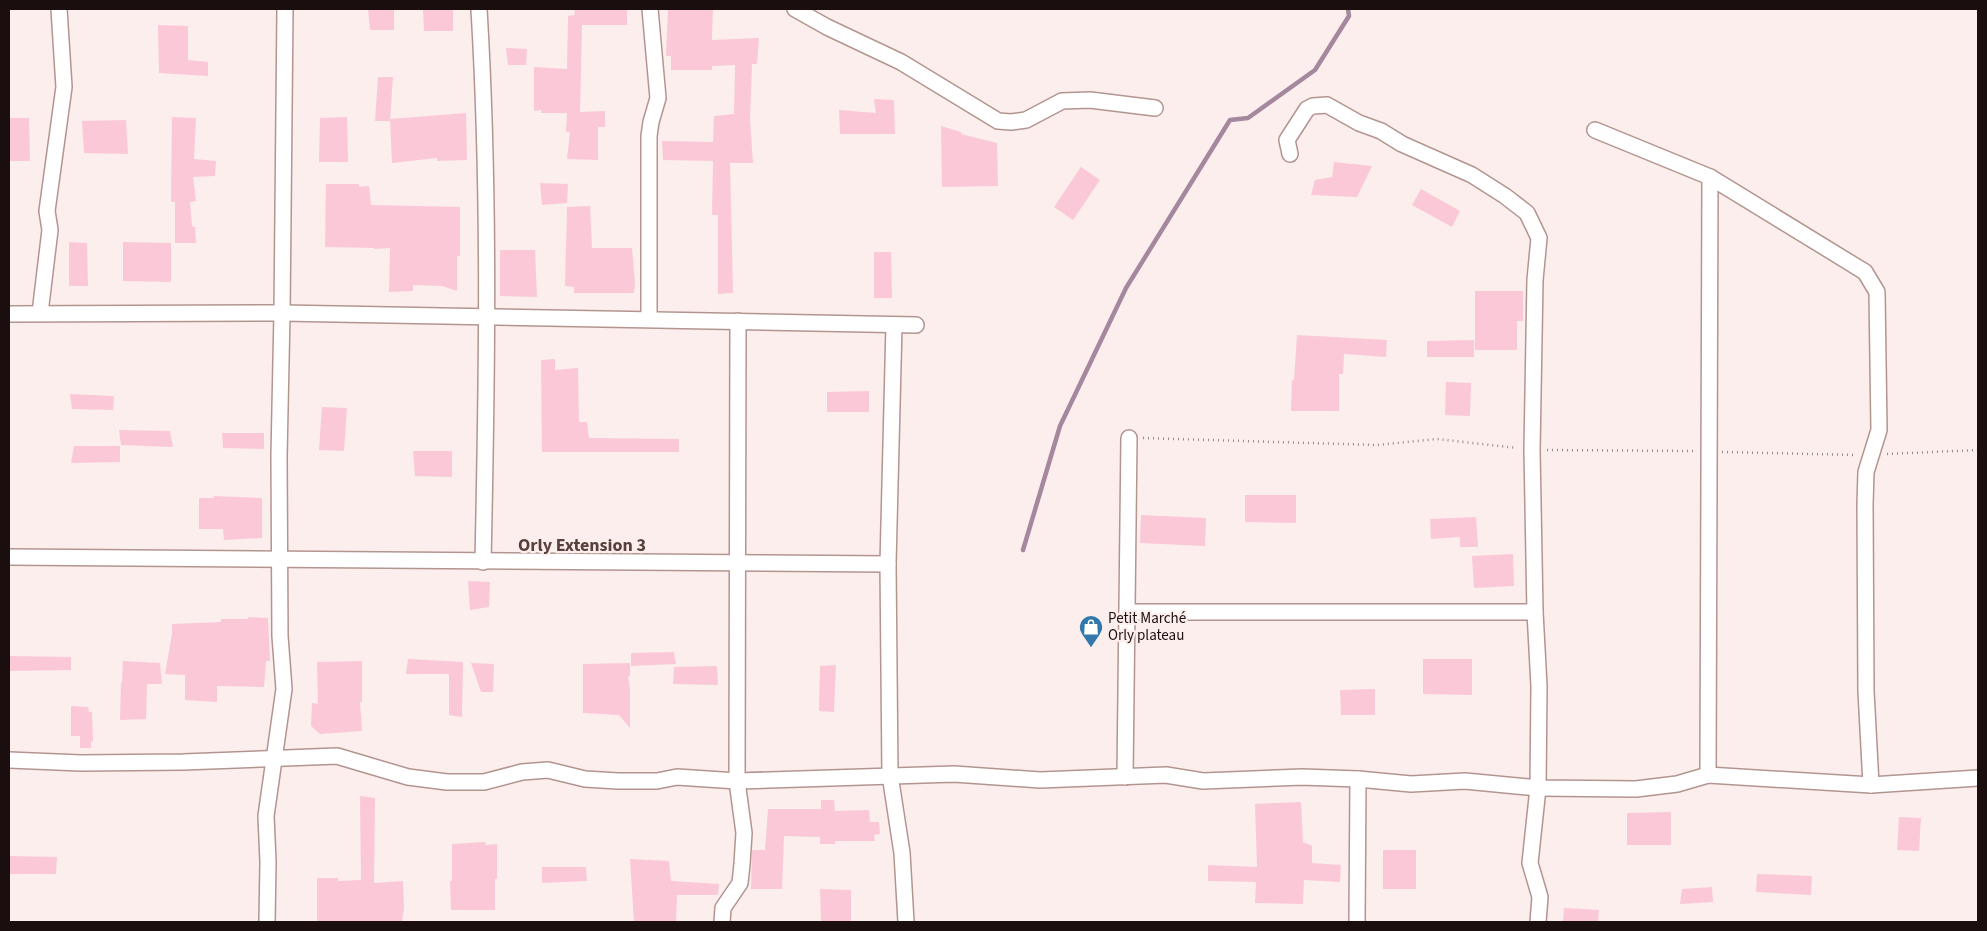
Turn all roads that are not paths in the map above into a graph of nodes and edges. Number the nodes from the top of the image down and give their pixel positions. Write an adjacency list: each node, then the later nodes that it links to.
1 (59, 9): 10 (street)
2 (285, 9): 11 (street)
3 (479, 9): 13 (street)
4 (650, 9): 14 (street)
5 (795, 9): 6 (street)
6 (1155, 108)
7 (1595, 130): 9 (street)
8 (1290, 154): 25 (street)
9 (1710, 177): 29 (street); 34 (street)
10 (40, 313): 11 (street); 12 (street)
11 (282, 313): 13 (street); 20 (street)
12 (9, 314)
13 (488, 317): 14 (street); 21 (street)
14 (649, 319): 15 (street)
15 (738, 322): 16 (street); 22 (street)
16 (894, 325): 17 (street); 23 (street)
17 (916, 325)
18 (1129, 438): 24 (street)
19 (9, 557): 20 (street)
20 (279, 560): 21 (street); 26 (street)
21 (483, 562): 22 (street)
22 (737, 563): 23 (street); 33 (street)
23 (888, 564): 28 (street)
24 (1127, 612): 25 (street); 30 (street)
25 (1535, 612): 35 (street)
26 (274, 757): 27 (street); 33 (street); 36 (street)
27 (9, 760)
28 (890, 775): 30 (street); 33 (street); 38 (street)
29 (1708, 775): 34 (street); 35 (street)
30 (1125, 777): 32 (street)
31 (1978, 778): 34 (street)
32 (1358, 779): 35 (street); 39 (street)
33 (737, 780): 37 (street)
34 (1871, 785)
35 (1538, 788): 40 (street)
36 (267, 922)
37 (722, 922)
38 (906, 922)
39 (1357, 922)
40 (1538, 922)

